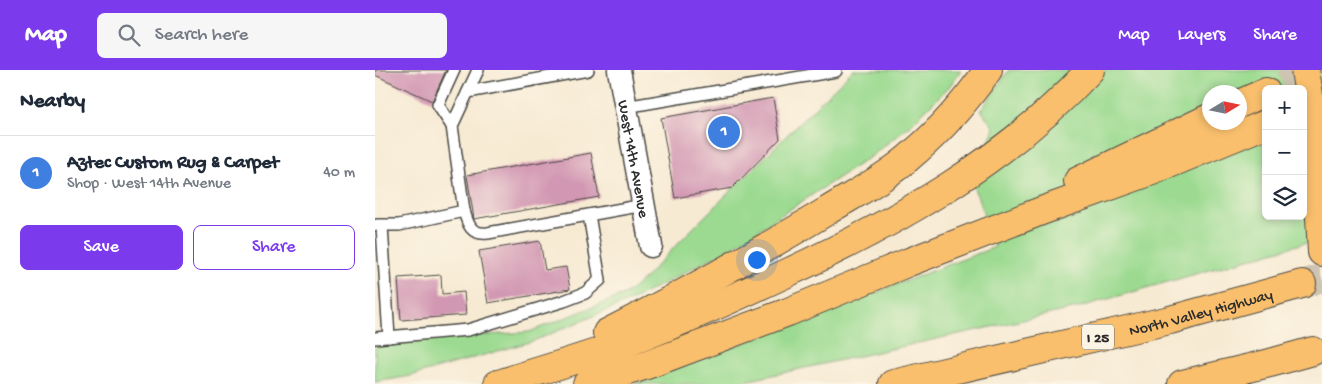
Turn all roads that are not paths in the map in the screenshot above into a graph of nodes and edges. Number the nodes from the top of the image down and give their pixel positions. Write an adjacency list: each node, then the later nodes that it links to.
1 (454, 70): 16 (lane)
2 (478, 70): 9 (lane)
3 (588, 70): 9 (lane)
4 (619, 70): 13 (street, West 14th Avenue)
5 (988, 70): 30 (main road)
6 (1305, 70): 15 (main road, bridge)
7 (836, 72): 13 (lane)
8 (1087, 74): 31 (main road)
9 (468, 92): 16 (lane)
10 (1262, 94): 11 (main road)
11 (1247, 101)
12 (1322, 103): 15 (main road)
13 (625, 107): 19 (street, West 14th Avenue)
14 (1202, 121): 25 (main road)
15 (1309, 122): 18 (main road); 24 (main road)
16 (452, 126): 20 (lane)
17 (1262, 126): 25 (main road)
18 (1322, 184)
19 (644, 205): 21 (lane); 23 (street, West 14th Avenue)
20 (464, 211): 21 (lane); 22 (lane)
21 (589, 215): 27 (lane)
22 (379, 225): 27 (lane)
23 (651, 246)
24 (1322, 252)
25 (909, 262): 32 (main road)
26 (1302, 284): 33 (main road, North Valley Highway / I 25)
27 (389, 337): 28 (lane)
28 (375, 338)
29 (1313, 351): 34 (main road)
30 (491, 384)
31 (498, 384)
32 (587, 384)
33 (893, 384)
34 (1181, 384)

